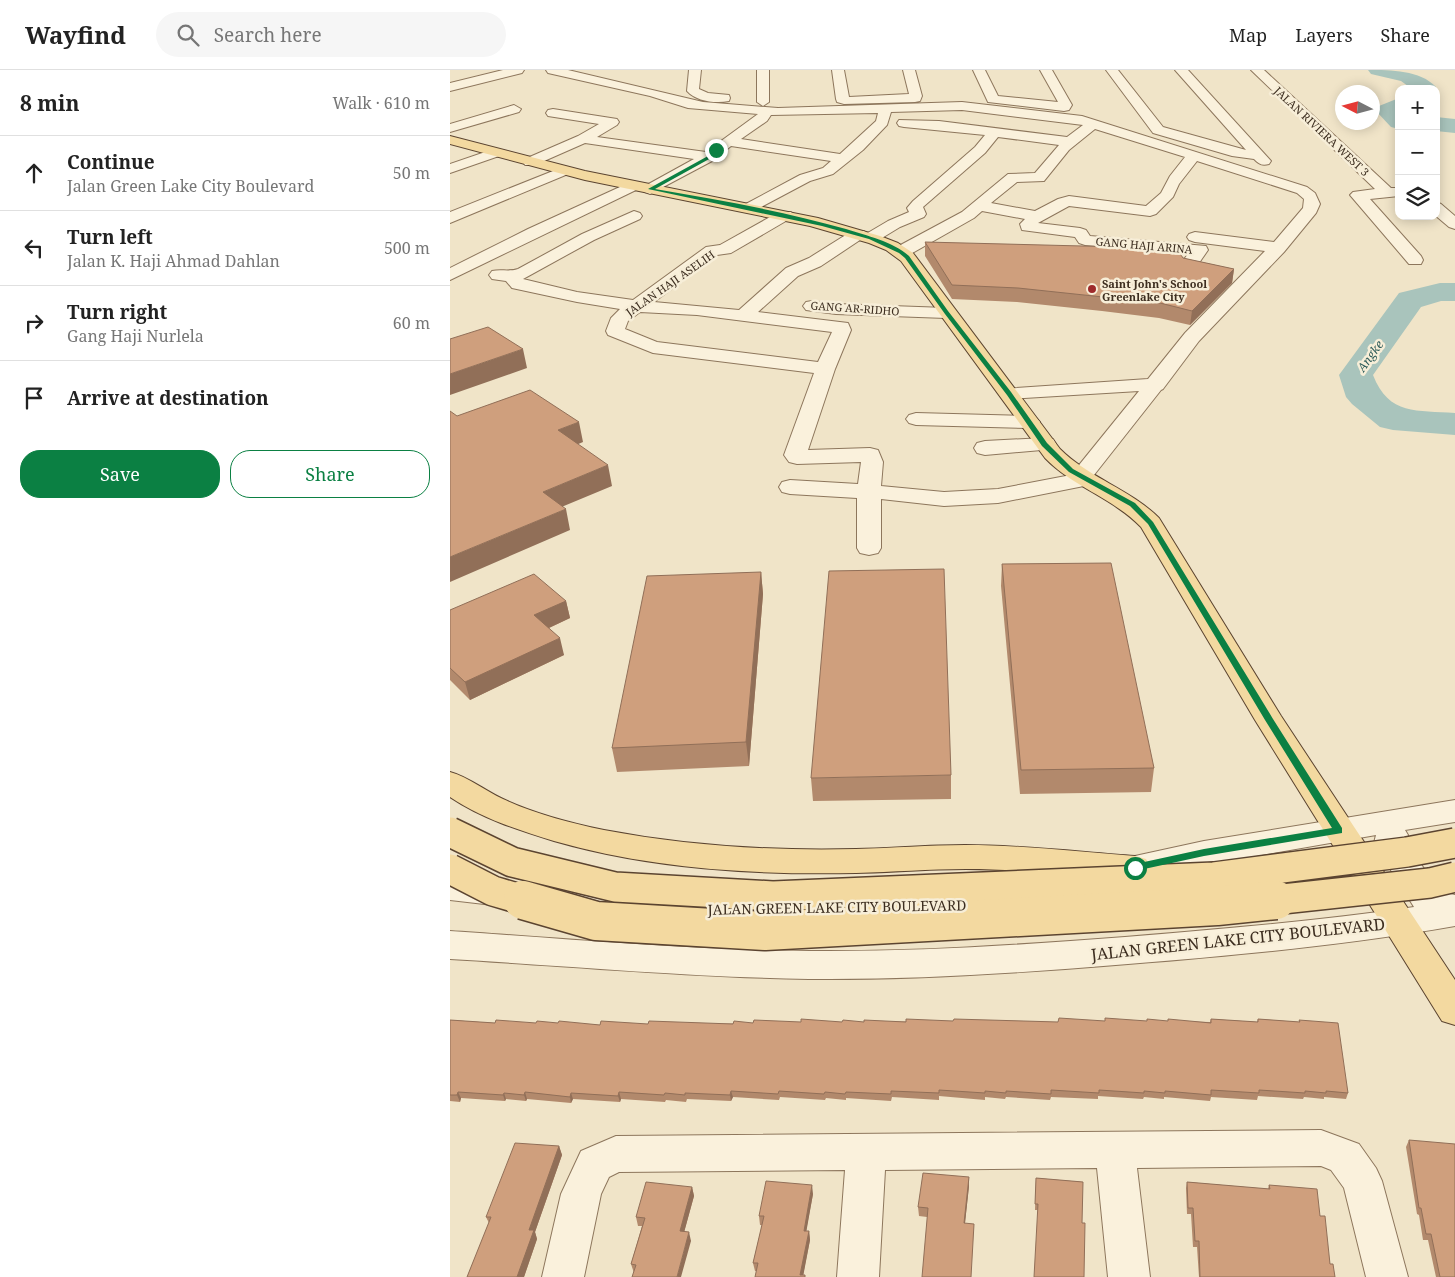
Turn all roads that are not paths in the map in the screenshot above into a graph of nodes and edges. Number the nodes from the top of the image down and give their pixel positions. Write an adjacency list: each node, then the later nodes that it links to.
1 (518, 70): 12 (street)
2 (552, 70): 14 (street)
3 (695, 70): 14 (street)
4 (762, 70): 14 (street)
5 (838, 70): 6 (street)
6 (909, 70)
7 (979, 70): 8 (street)
8 (1046, 70)
9 (1112, 70): 10 (street)
10 (1180, 70)
11 (1257, 70): 36 (street, JALAN RIVIERA WEST 3)
12 (450, 88)
13 (795, 104): 14 (street)
14 (765, 107): 17 (street); 23 (street)
15 (514, 109): 19 (street)
16 (553, 113): 21 (street)
17 (884, 116): 18 (street); 20 (street); 28 (street)
18 (1094, 123): 24 (street); 26 (street)
19 (450, 128)
20 (990, 138): 24 (street); 45 (street)
21 (583, 139): 27 (street); 29 (street)
22 (450, 140): 25 (main road)
23 (728, 141): 27 (street); 28 (street)
24 (1065, 147): 32 (street)
25 (494, 153): 29 (main road); 30 (street)
26 (1194, 155): 42 (street); 47 (street)
27 (709, 157): 35 (street)
28 (844, 159): 38 (street)
29 (530, 162): 31 (main road)
30 (450, 170)
31 (562, 171): 34 (main road); 43 (street)
32 (1039, 178): 33 (street); 37 (street)
33 (1055, 181)
34 (633, 186): 35 (main road); 50 (street)
35 (650, 189): 38 (main road)
36 (1393, 192): 49 (street)
37 (980, 206): 42 (street); 48 (street)
38 (750, 208): 40 (main road)
39 (1440, 211): 44 (street)
40 (785, 215): 45 (main road); 55 (street, JALAN HAJI ASELIH)
41 (634, 216): 52 (street)
42 (1036, 216): 46 (street, GANG HAJI ARINA)
43 (450, 218)
44 (1455, 224)
45 (864, 236): 48 (main road); 54 (street)
46 (1198, 244): 47 (street); 53 (street, GANG HAJI ARINA)
47 (1278, 248): 53 (street)
48 (901, 252): 56 (main road)
49 (1415, 260)
50 (468, 266): 51 (street); 52 (street)
51 (450, 275)
52 (511, 277): 55 (street)
53 (1248, 279): 59 (street)
54 (763, 300): 56 (street, GANG AR-RIDHO); 57 (street)
55 (635, 306): 57 (street); 58 (street, JALAN HAJI ASELIH)
56 (946, 312): 60 (main road)
57 (744, 315): 58 (street)
58 (825, 369): 67 (street)
59 (1156, 386): 60 (street); 65 (street)
60 (1009, 393): 62 (main road)
61 (916, 419): 62 (street)
62 (1029, 422): 63 (main road)
63 (1045, 444): 64 (street); 65 (main road)
64 (985, 448)
65 (1089, 481): 67 (street); 72 (main road)
66 (790, 487): 67 (street)
67 (869, 492): 68 (street)
68 (869, 548)
69 (450, 782): 75 (main road)
70 (1455, 811): 71 (street, JALAN GREEN LAKE CITY BOULEVARD)
71 (1407, 820): 72 (street, JALAN GREEN LAKE CITY BOULEVARD); 79 (street)
72 (1338, 830): 75 (street, JALAN GREEN LAKE CITY BOULEVARD); 81 (main road)
73 (450, 832): 74 (main road, bridge)
74 (1455, 844)
75 (1135, 868): 78 (street, JALAN GREEN LAKE CITY BOULEVARD)
76 (450, 869): 77 (main road, bridge)
77 (1455, 878)
78 (450, 888)
79 (1455, 908)
80 (1455, 913): 81 (street, JALAN GREEN LAKE CITY BOULEVARD)
81 (1399, 924): 82 (street, JALAN GREEN LAKE CITY BOULEVARD); 83 (main road)
82 (450, 945)
83 (1455, 1010)
84 (1115, 1150): 85 (street); 88 (street); 89 (street)
85 (866, 1152): 86 (street); 87 (street)
86 (563, 1277)
87 (858, 1277)
88 (1129, 1277)
89 (1387, 1277)

